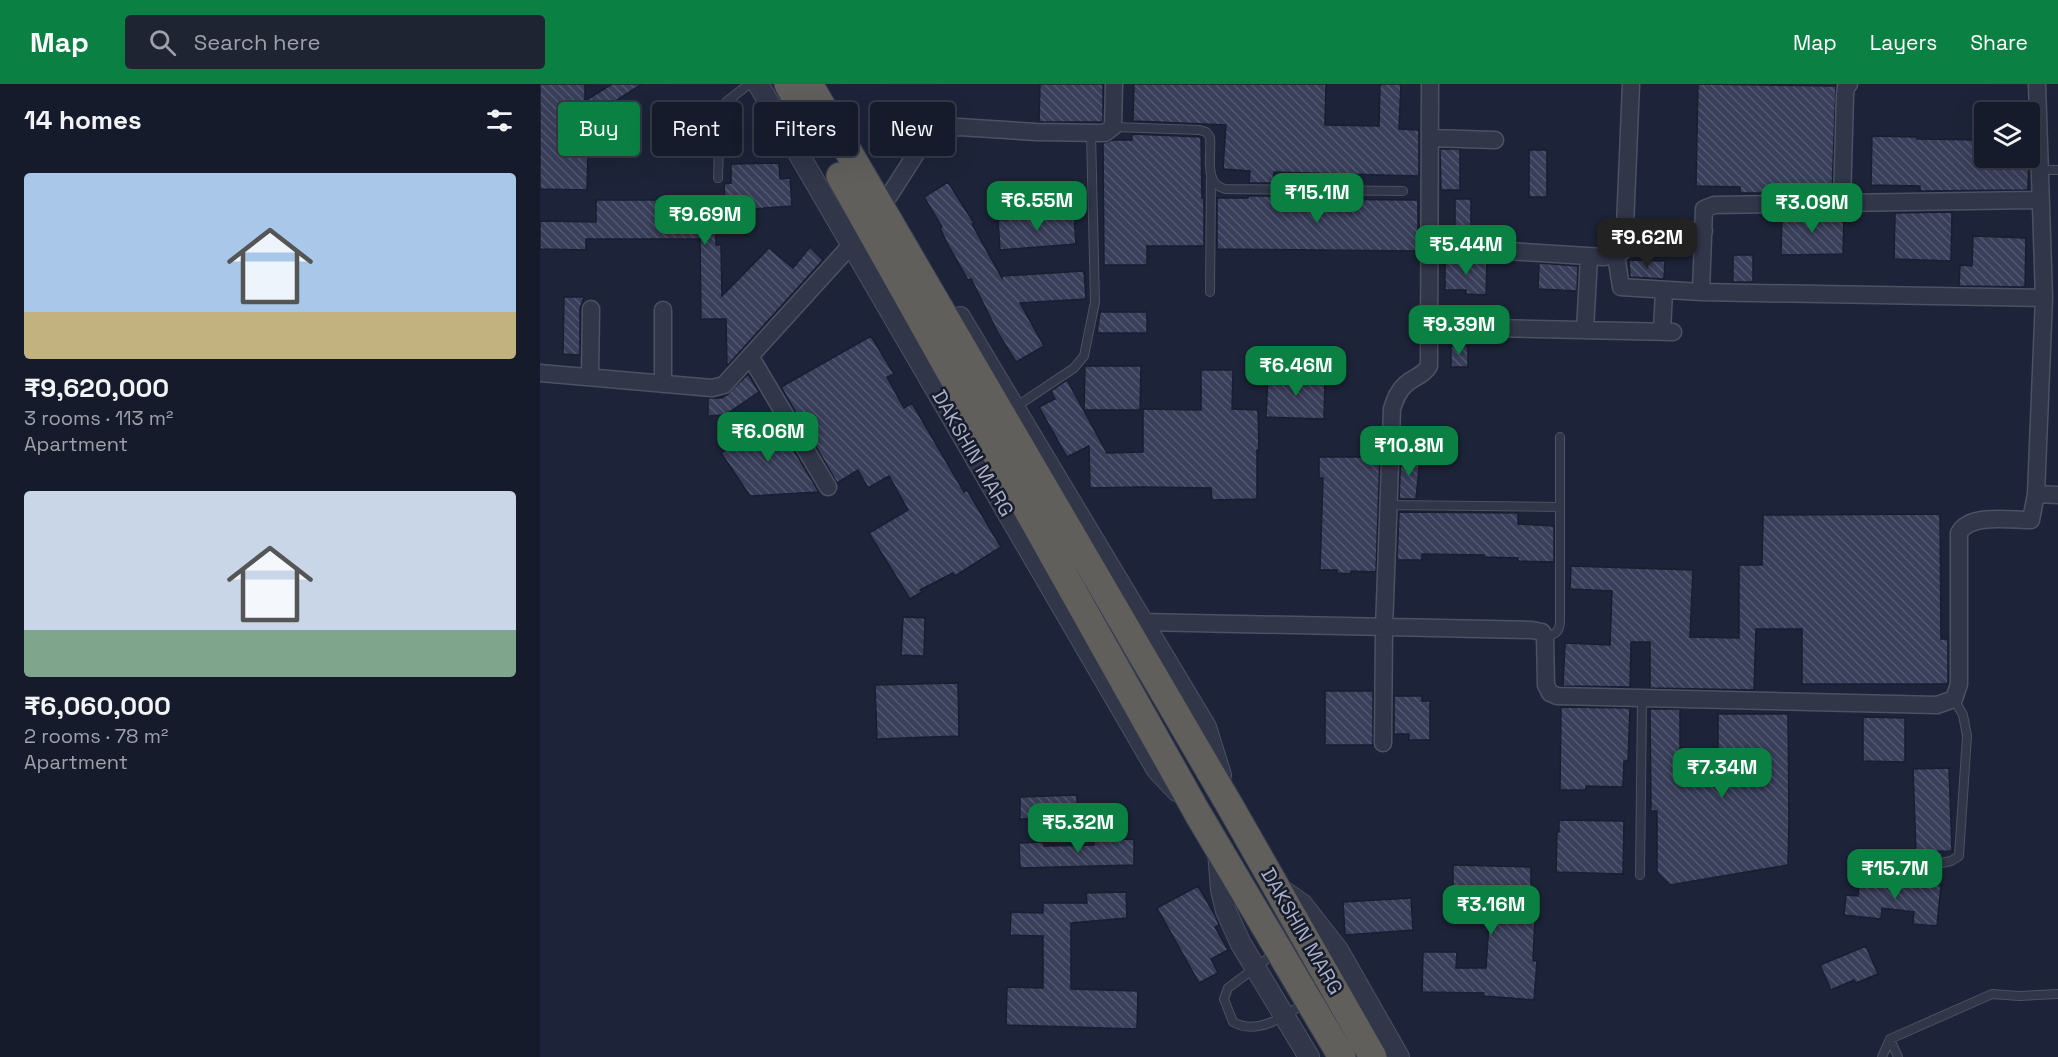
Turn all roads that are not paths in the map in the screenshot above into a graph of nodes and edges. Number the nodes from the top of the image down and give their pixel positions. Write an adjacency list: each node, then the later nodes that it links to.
1 (788, 84): 28 (highway, DAKSHIN MARG)
2 (809, 84): 28 (highway, DAKSHIN MARG)
3 (824, 84): 19 (street, DAKSHIN MARG)
4 (1114, 84): 10 (street)
5 (1430, 84): 12 (street)
6 (1631, 84): 22 (street)
7 (1849, 84): 21 (street)
8 (2037, 84): 14 (street)
9 (760, 86): 16 (lane); 24 (street, DAKSHIN MARG)
10 (1113, 127): 11 (street); 17 (lane)
11 (1091, 133): 19 (street); 41 (lane)
12 (1430, 138): 13 (street); 25 (street)
13 (1496, 140)
14 (2038, 170): 15 (lane); 20 (street)
15 (2058, 170)
16 (718, 178)
17 (1211, 179): 18 (lane); 30 (lane)
18 (1403, 191)
19 (889, 196): 41 (street, DAKSHIN MARG)
20 (2040, 200): 21 (street); 32 (street)
21 (1842, 203): 23 (street)
22 (1626, 230): 23 (street); 26 (street)
23 (1704, 231): 31 (street)
24 (852, 244): 37 (street); 55 (street, DAKSHIN MARG)
25 (1429, 246): 27 (street); 46 (street)
26 (1616, 255): 27 (street); 29 (street)
27 (1588, 256): 36 (street)
28 (905, 270): 54 (highway, DAKSHIN MARG); 55 (highway, DAKSHIN MARG)
29 (1664, 290): 31 (street); 36 (street)
30 (1210, 292)
31 (1701, 292): 32 (street)
32 (2044, 298): 44 (street)
33 (591, 309): 39 (street)
34 (663, 310): 40 (street)
35 (1451, 327): 36 (street)
36 (1585, 330)
37 (750, 356): 40 (street); 43 (street)
38 (540, 373): 39 (street)
39 (590, 377): 40 (street)
40 (663, 384)
41 (1014, 408): 48 (street, DAKSHIN MARG)
42 (1560, 437): 47 (lane)
43 (828, 487)
44 (2036, 494): 45 (street); 52 (street)
45 (2058, 495)
46 (1388, 505): 47 (lane); 49 (street)
47 (1560, 507): 50 (lane)
48 (1143, 622): 49 (street); 54 (street, DAKSHIN MARG)
49 (1384, 629): 50 (street); 53 (street)
50 (1545, 637): 51 (street)
51 (1642, 698): 52 (street); 58 (lane)
52 (1954, 699): 57 (lane)
53 (1383, 743)
54 (1230, 806): 59 (highway, DAKSHIN MARG)
55 (1198, 814): 56 (highway, DAKSHIN MARG)
56 (1218, 847): 60 (highway, DAKSHIN MARG); 61 (street)
57 (1928, 866)
58 (1640, 875)
59 (1275, 885): 68 (highway, DAKSHIN MARG); 69 (street)
60 (1279, 950): 61 (lane); 63 (highway, DAKSHIN MARG)
61 (1254, 966): 64 (street); 64 (lane)
62 (2058, 994): 65 (lane)
63 (1309, 1000): 64 (lane); 67 (highway, DAKSHIN MARG)
64 (1283, 1017): 66 (street)
65 (1890, 1039): 70 (lane); 71 (lane)
66 (1309, 1057)
67 (1342, 1057)
68 (1373, 1057)
69 (1399, 1057)
70 (1882, 1057)
71 (1898, 1057)

